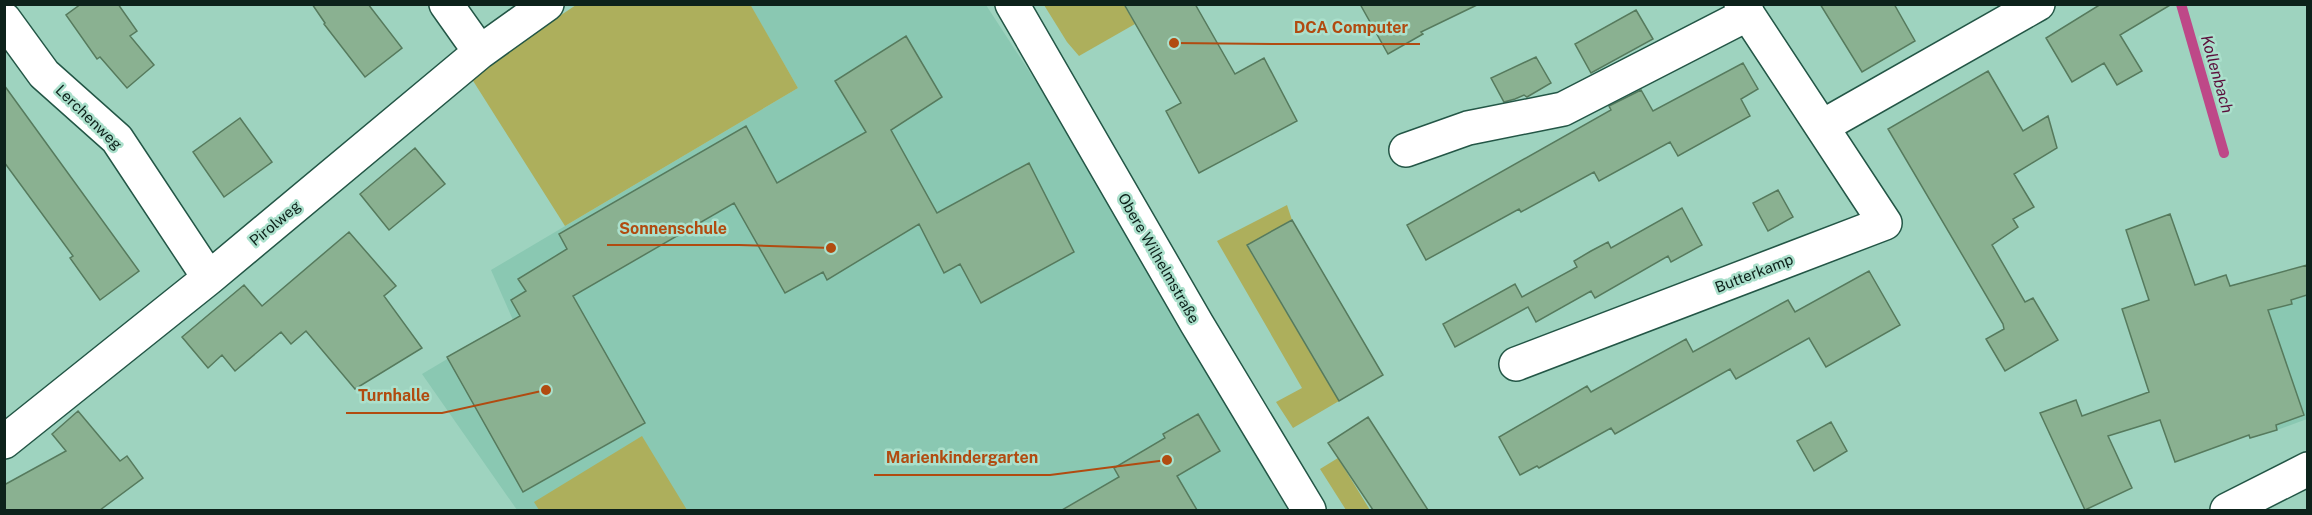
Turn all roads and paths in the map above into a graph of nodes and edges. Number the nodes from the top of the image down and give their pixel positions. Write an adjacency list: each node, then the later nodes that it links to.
1 (446, 4): 7 (street)
2 (547, 4): 7 (street, Pirolweg)
3 (1012, 4): 14 (street, Obere Wilhelmstraße)
4 (2038, 4): 8 (street)
5 (1744, 9): 8 (street, Butterkamp); 9 (street, Butterkamp)
6 (4, 19): 10 (street, Lerchenweg)
7 (480, 52): 10 (street, Pirolweg)
8 (1823, 126): 11 (street, Butterkamp)
9 (1406, 150)
10 (209, 278): 12 (street, Pirolweg)
11 (1516, 364)
12 (4, 442)
13 (2307, 470): 15 (street)
14 (1309, 510)
15 (2227, 510)

